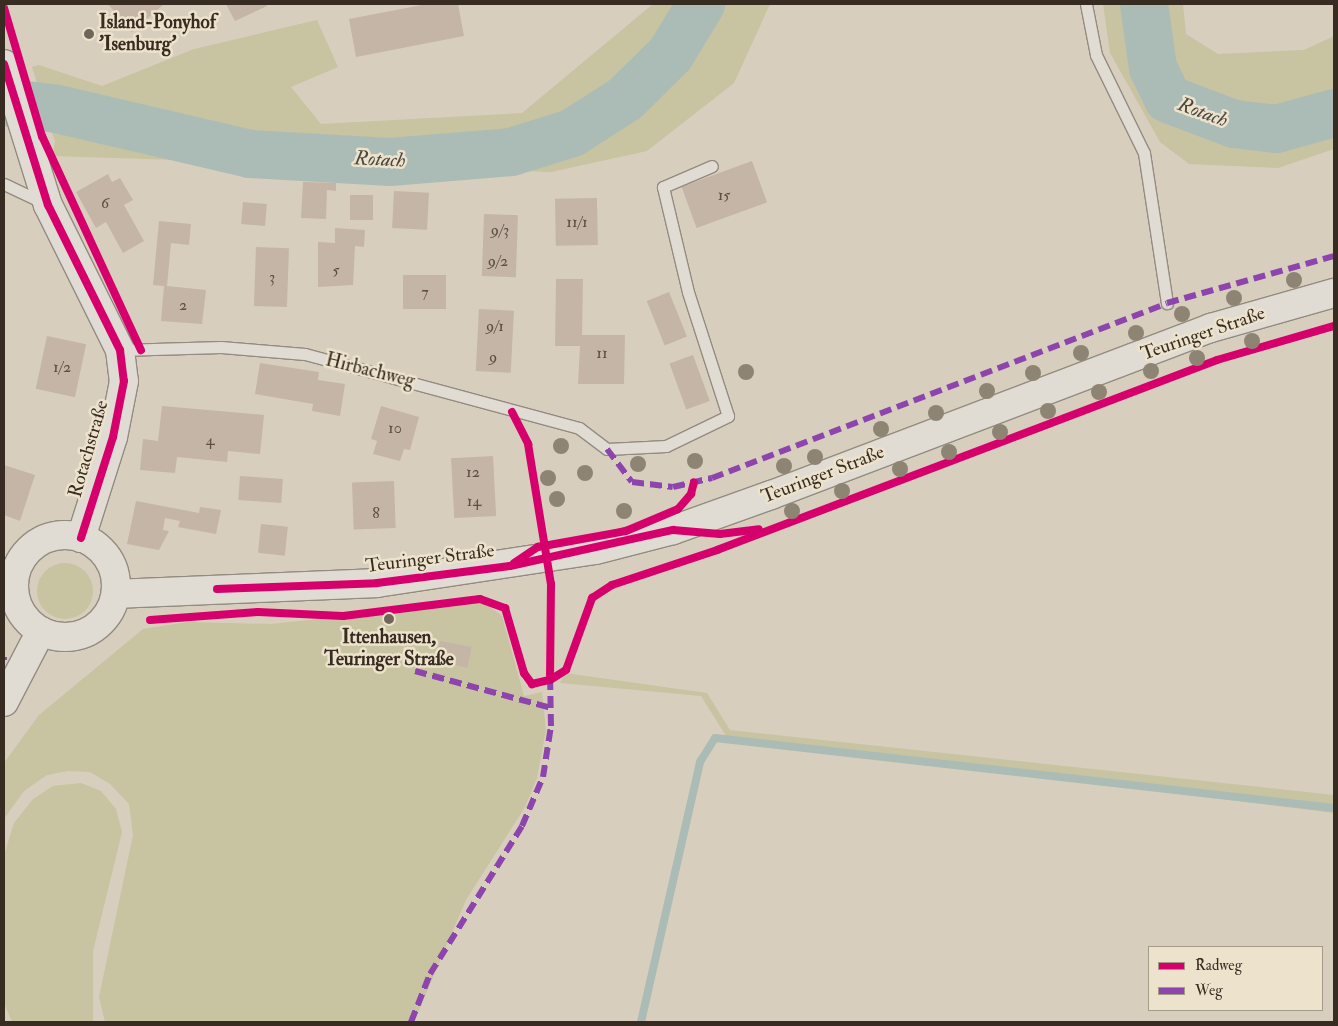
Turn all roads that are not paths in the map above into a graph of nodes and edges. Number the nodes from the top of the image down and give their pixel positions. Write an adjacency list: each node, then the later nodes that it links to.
1 (1086, 4): 7 (lane)
2 (4, 64): 5 (street, Rotachstraße)
3 (712, 166): 8 (lane, Hirbachweg)
4 (4, 184): 5 (lane)
5 (48, 205): 8 (street, Rotachstraße)
6 (1334, 293): 11 (street, Teuringer Straße)
7 (1167, 303)
8 (120, 350): 9 (street, Rotachstraße)
9 (81, 538): 10 (street); 11 (street)
10 (10, 569): 12 (street)
11 (116, 594): 12 (street)
12 (41, 632): 13 (street)
13 (4, 702)

